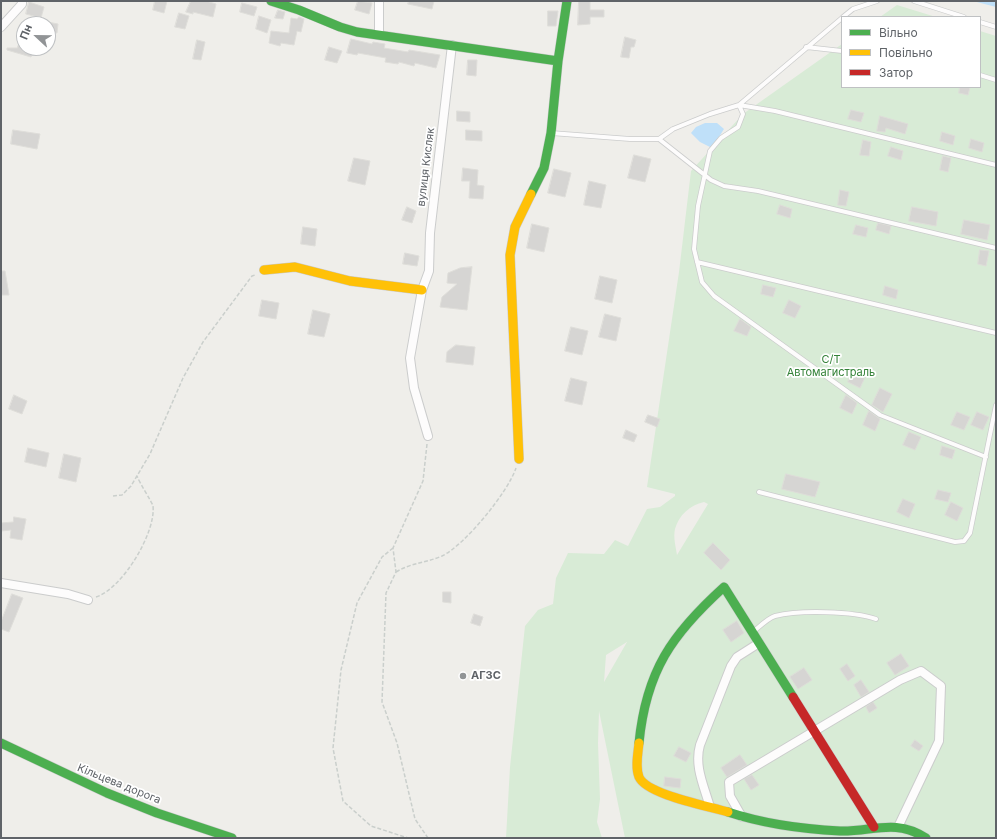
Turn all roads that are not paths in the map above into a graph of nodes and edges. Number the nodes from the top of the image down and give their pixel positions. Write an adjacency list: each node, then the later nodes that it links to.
1 (22, 1): 11 (street)
2 (271, 1): 13 (main road)
3 (379, 1): 13 (street)
4 (567, 1): 17 (main road)
5 (877, 1): 7 (lane)
6 (914, 1): 8 (lane)
7 (843, 16)
8 (961, 16)
9 (841, 18): 15 (lane)
10 (981, 22): 12 (lane)
11 (1, 27)
12 (996, 27)
13 (379, 34): 14 (main road)
14 (452, 45): 17 (main road); 28 (street, вулиця Кисляк)
15 (806, 47): 16 (lane); 20 (lane)
16 (841, 51)
17 (558, 61): 21 (main road)
18 (981, 75): 19 (lane)
19 (996, 80)
20 (739, 105): 22 (lane); 23 (lane); 24 (lane)
21 (551, 133): 22 (lane); 33 (main road)
22 (659, 139): 24 (lane)
23 (996, 165)
24 (704, 174): 25 (lane); 26 (lane)
25 (996, 248)
26 (697, 262): 29 (lane); 32 (lane)
27 (264, 270): 28 (main road)
28 (422, 290): 31 (street, вулиця Кисляк)
29 (996, 333)
30 (996, 405): 32 (lane)
31 (428, 436)
32 (986, 457): 34 (lane)
33 (519, 459)
34 (759, 492)
35 (1, 583): 36 (street)
36 (88, 600)
37 (876, 619): 38 (lane)
38 (752, 632): 39 (main road); 42 (main road)
39 (759, 643): 40 (main road); 42 (street)
40 (814, 732): 43 (street); 44 (street); 45 (main road)
41 (1, 743): 46 (main road, Кільцева дорога)
42 (710, 807): 43 (main road)
43 (742, 816): 45 (main road)
44 (898, 826): 45 (main road); 47 (main road)
45 (874, 827)
46 (232, 838)
47 (926, 838)

